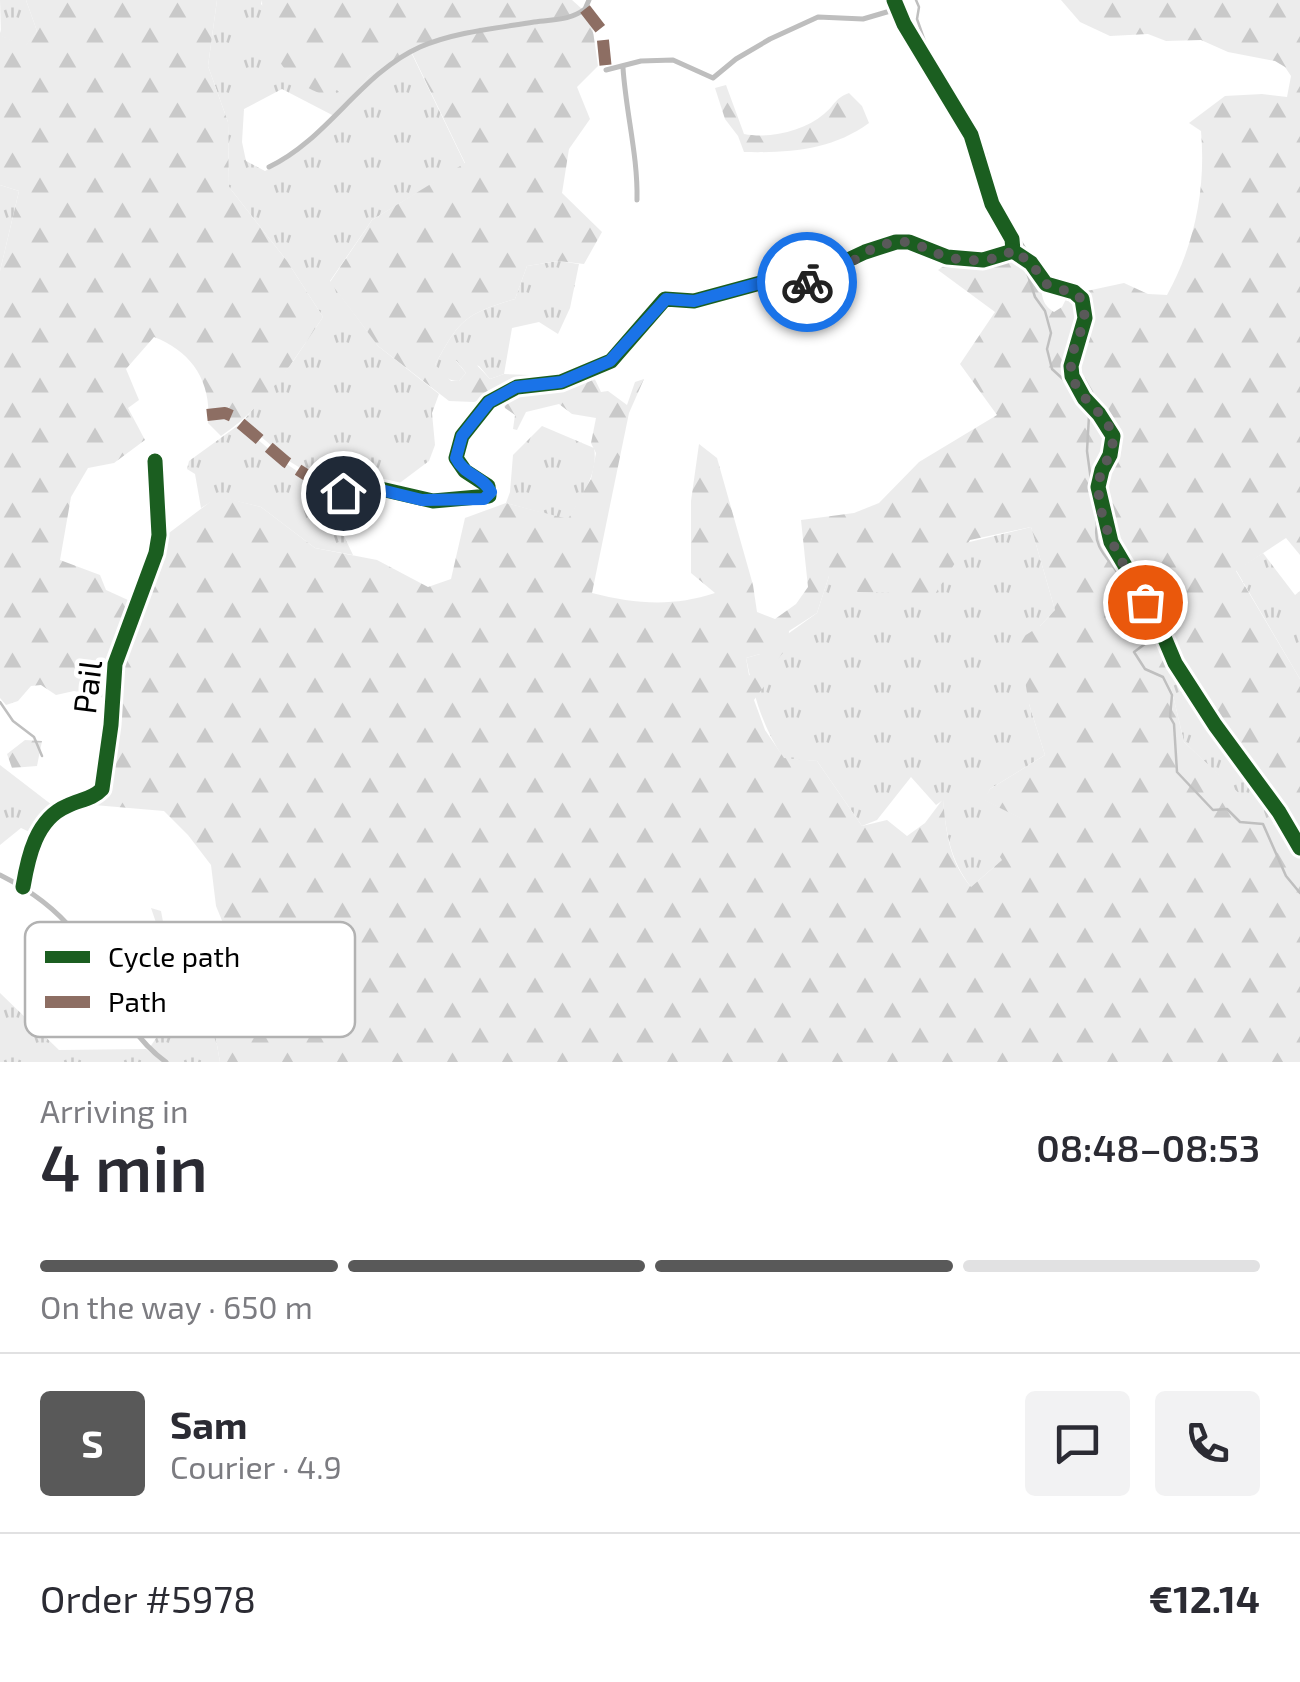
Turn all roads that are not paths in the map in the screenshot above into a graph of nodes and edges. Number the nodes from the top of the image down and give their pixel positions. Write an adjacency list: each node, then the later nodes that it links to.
1 (589, 0): 6 (street)
2 (894, 0): 3 (street)
3 (896, 10): 4 (street); 8 (street)
4 (623, 68): 5 (street); 7 (street)
5 (606, 70)
6 (269, 167)
7 (637, 200)
8 (1013, 250): 10 (street); 11 (street)
9 (155, 462): 13 (street, Pail)
10 (334, 492)
11 (1300, 848)
12 (0, 874): 13 (street)
13 (23, 886): 14 (street)
14 (63, 922)
15 (138, 1037): 16 (street)
16 (166, 1062)

